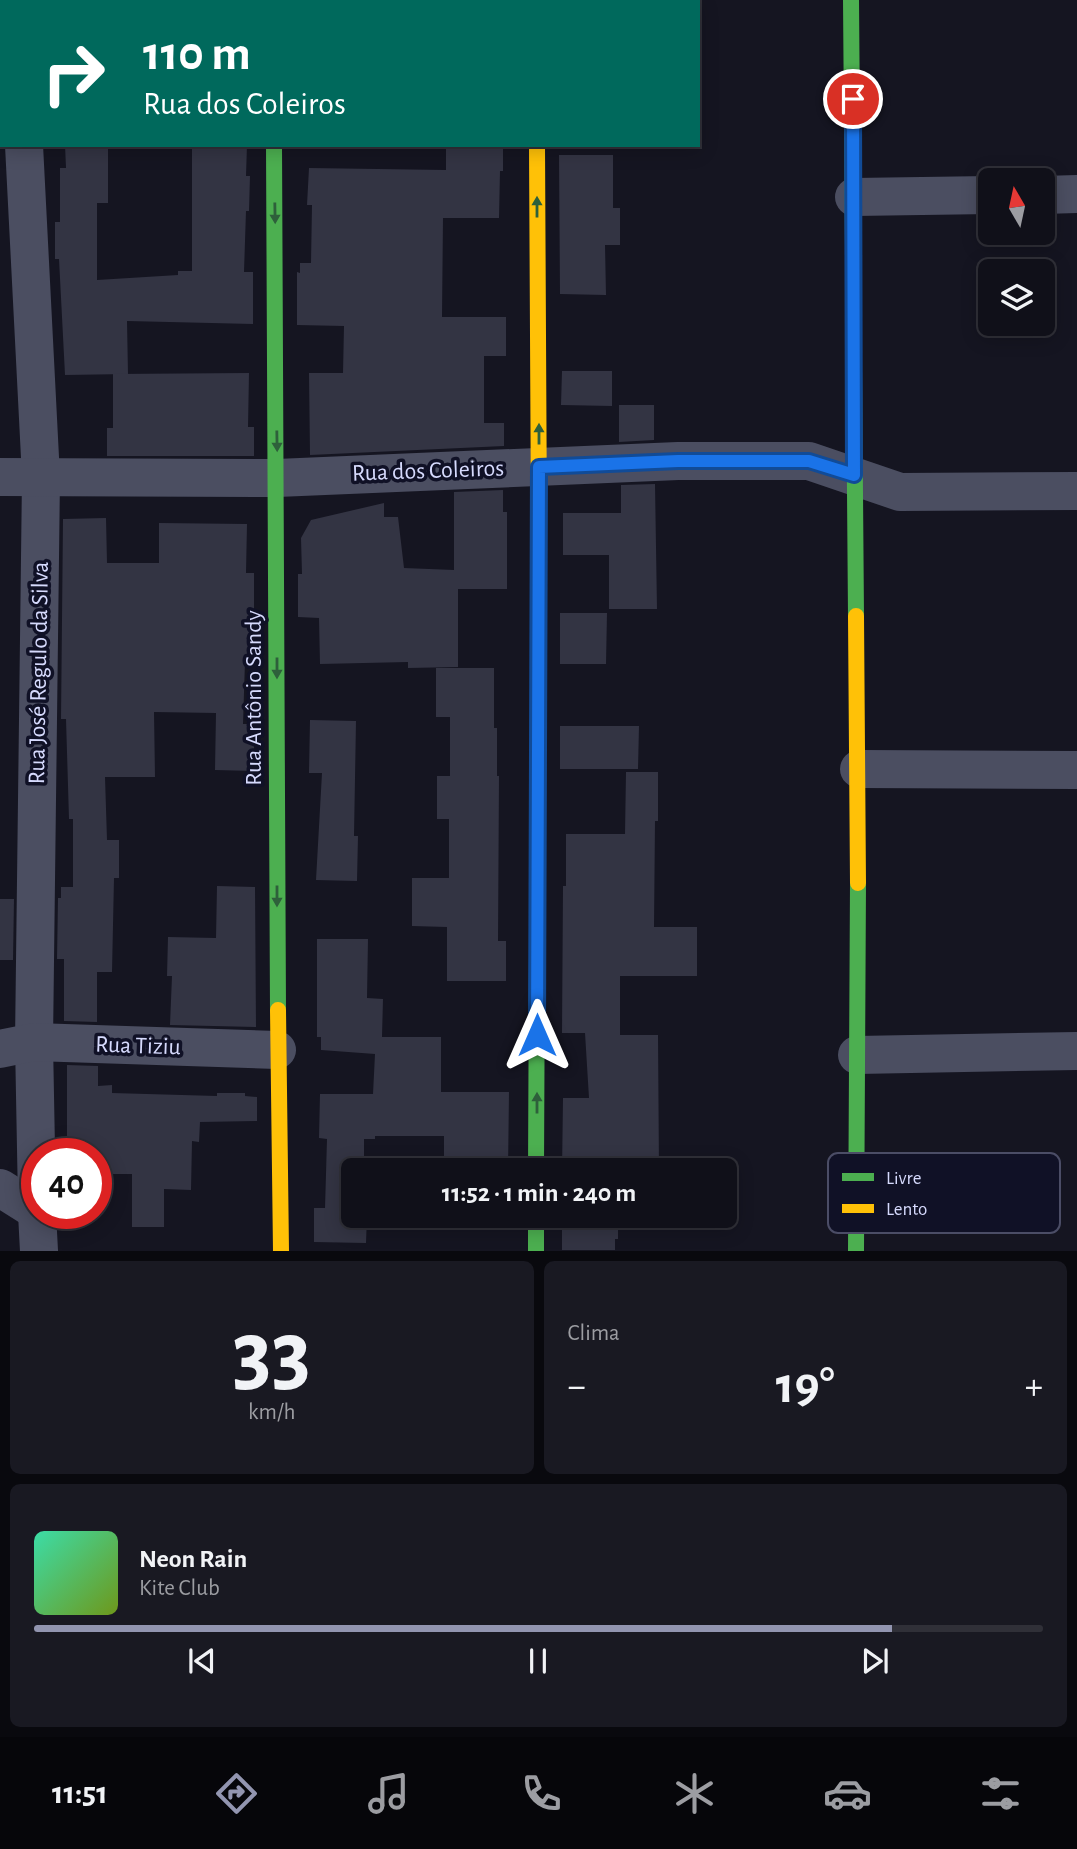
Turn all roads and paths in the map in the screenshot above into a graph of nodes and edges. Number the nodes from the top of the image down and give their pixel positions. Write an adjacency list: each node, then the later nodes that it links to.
1 (851, 0): 8 (street)
2 (24, 147): 12 (street, Rua José Regulo da Silva)
3 (274, 147): 13 (street, Rua Antônio Sandy, one-way to 13)
4 (537, 147): 9 (street, one-way to 4)
5 (1077, 194): 7 (street)
6 (978, 195): 8 (street)
7 (1055, 195)
8 (855, 197): 10 (street)
9 (539, 467): 10 (street, Rua dos Coleiros); 13 (street, Rua dos Coleiros); 23 (street, one-way to 9)
10 (854, 475): 14 (street, Rua dos Coleiros); 15 (street)
11 (0, 477): 12 (street, Rua dos Coleiros)
12 (41, 477): 13 (street, Rua dos Coleiros); 17 (street, Rua José Regulo da Silva)
13 (277, 478): 18 (street, Rua Antônio Sandy, one-way to 18)
14 (1077, 491)
15 (859, 769): 16 (street); 20 (street)
16 (1077, 770)
17 (17, 1045): 18 (street, Rua Tiziu); 21 (street, Rua José Regulo da Silva)
18 (277, 1051): 30 (street, Rua Antônio Sandy)
19 (1077, 1051): 20 (street)
20 (858, 1055): 22 (street)
21 (29, 1138)
22 (857, 1153)
23 (536, 1158)
24 (0, 1188): 25 (street)
25 (21, 1202)
26 (536, 1228): 31 (street)
27 (38, 1229): 29 (street)
28 (856, 1233): 32 (street)
29 (39, 1251)
30 (281, 1251)
31 (536, 1251)
32 (856, 1251)

